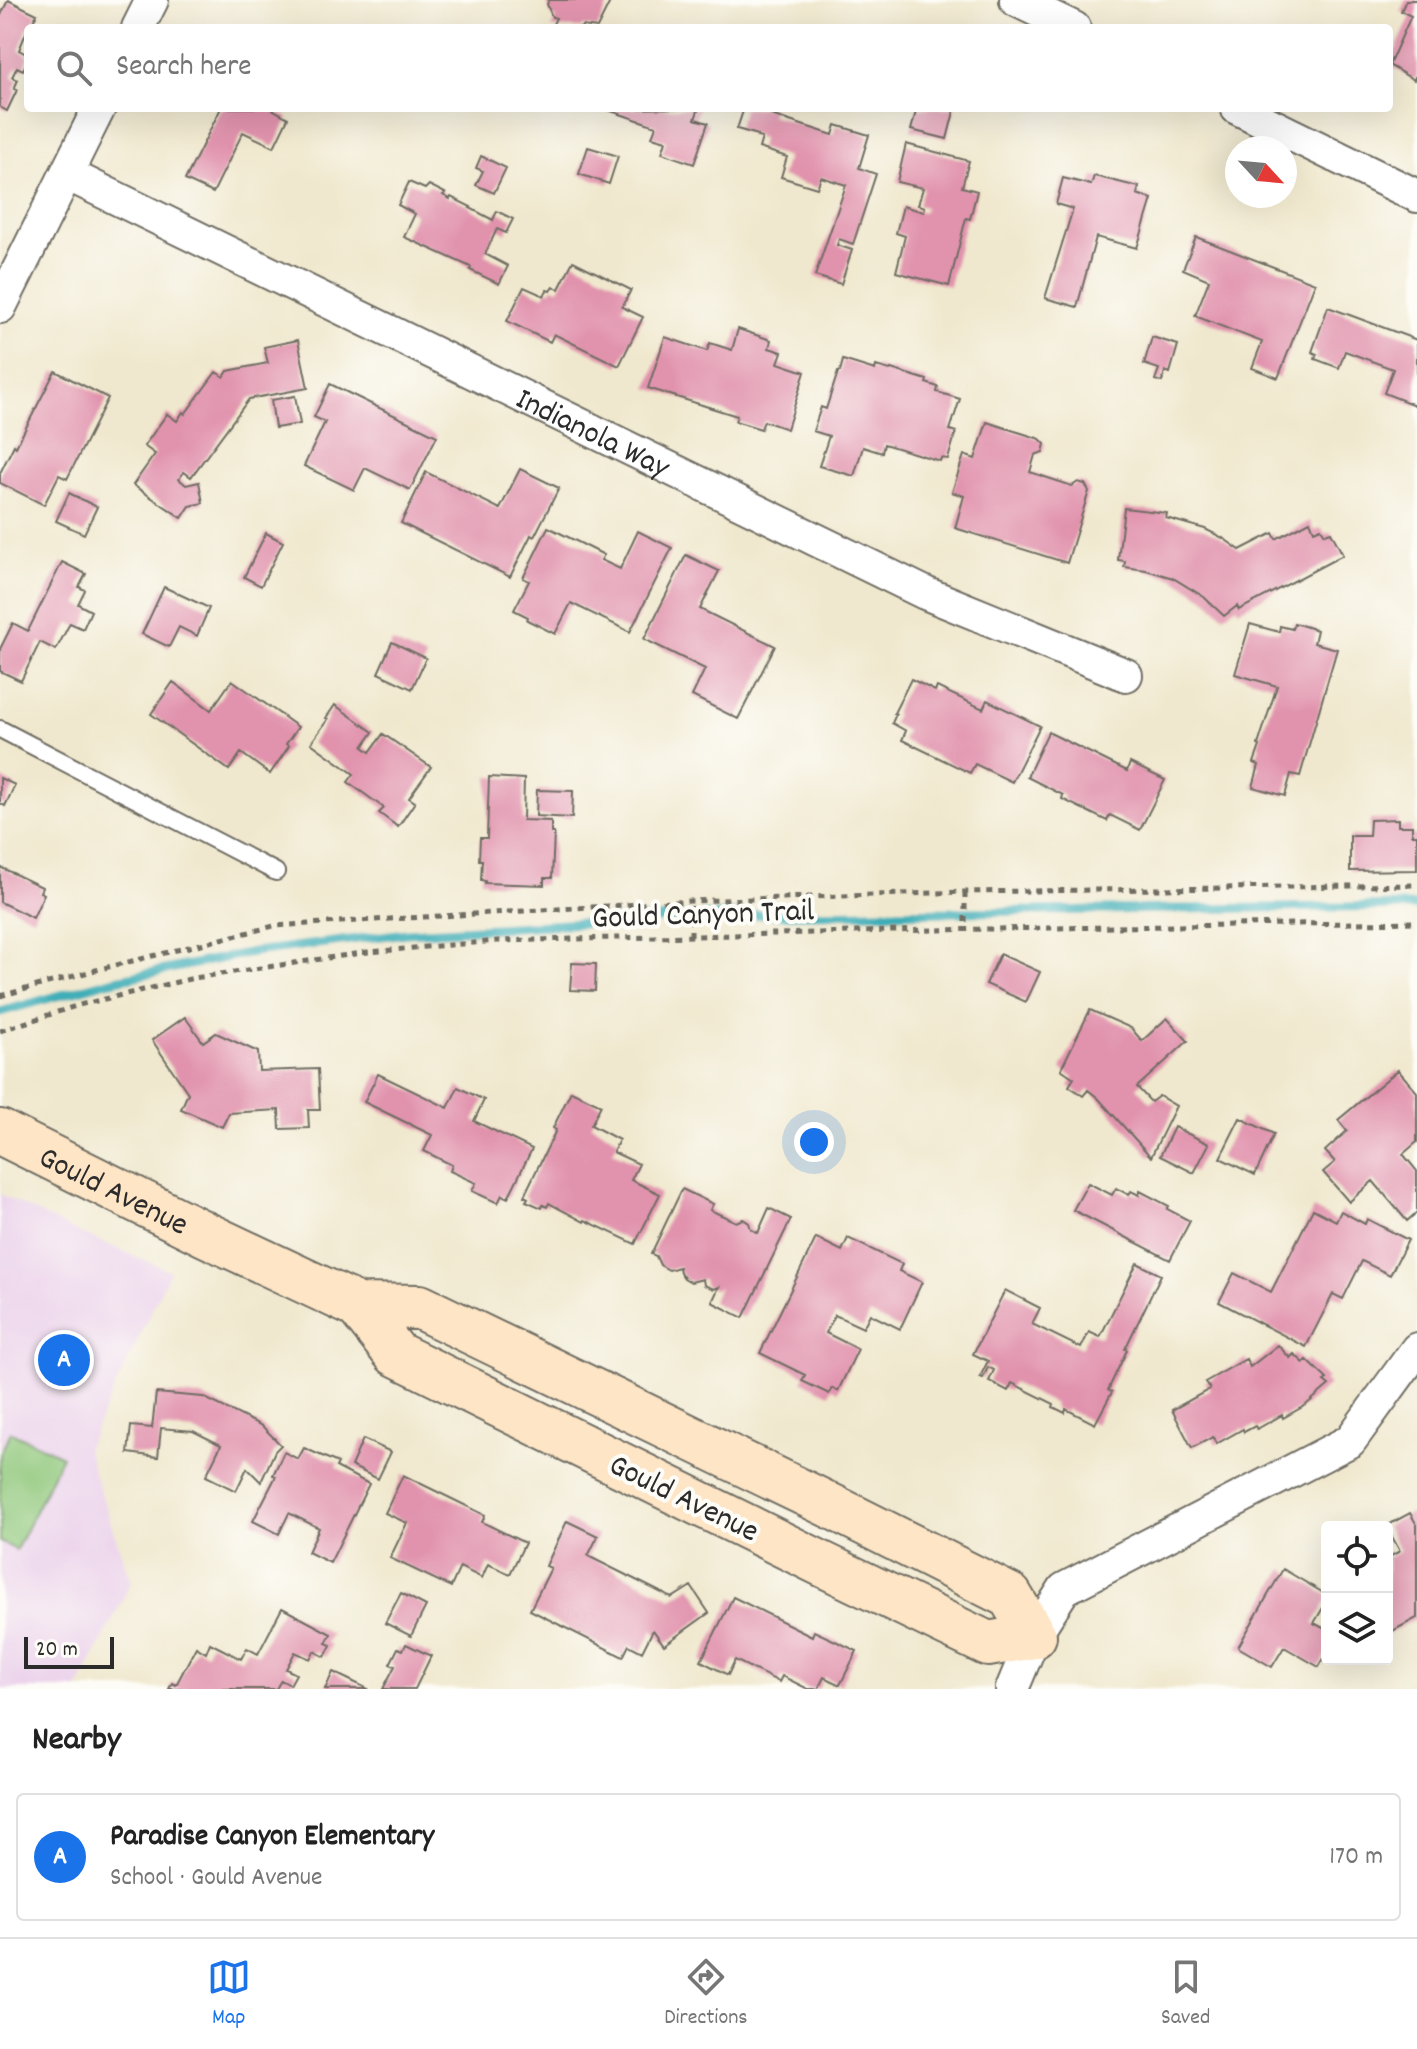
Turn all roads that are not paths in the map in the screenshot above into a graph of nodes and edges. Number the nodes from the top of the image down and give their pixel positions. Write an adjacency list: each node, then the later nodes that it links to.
1 (152, 0): 3 (street)
2 (1016, 0): 4 (street)
3 (140, 24)
4 (1066, 24)
5 (97, 112): 7 (street)
6 (1245, 112): 8 (street)
7 (67, 174): 9 (street); 10 (street, Indianola Way)
8 (1417, 196)
9 (0, 307)
10 (1126, 675)
11 (0, 729): 12 (lane)
12 (276, 872)
13 (0, 1132): 15 (street, Gould Avenue)
14 (1417, 1349): 15 (street)
15 (1034, 1636): 16 (street)
16 (1012, 1689)

